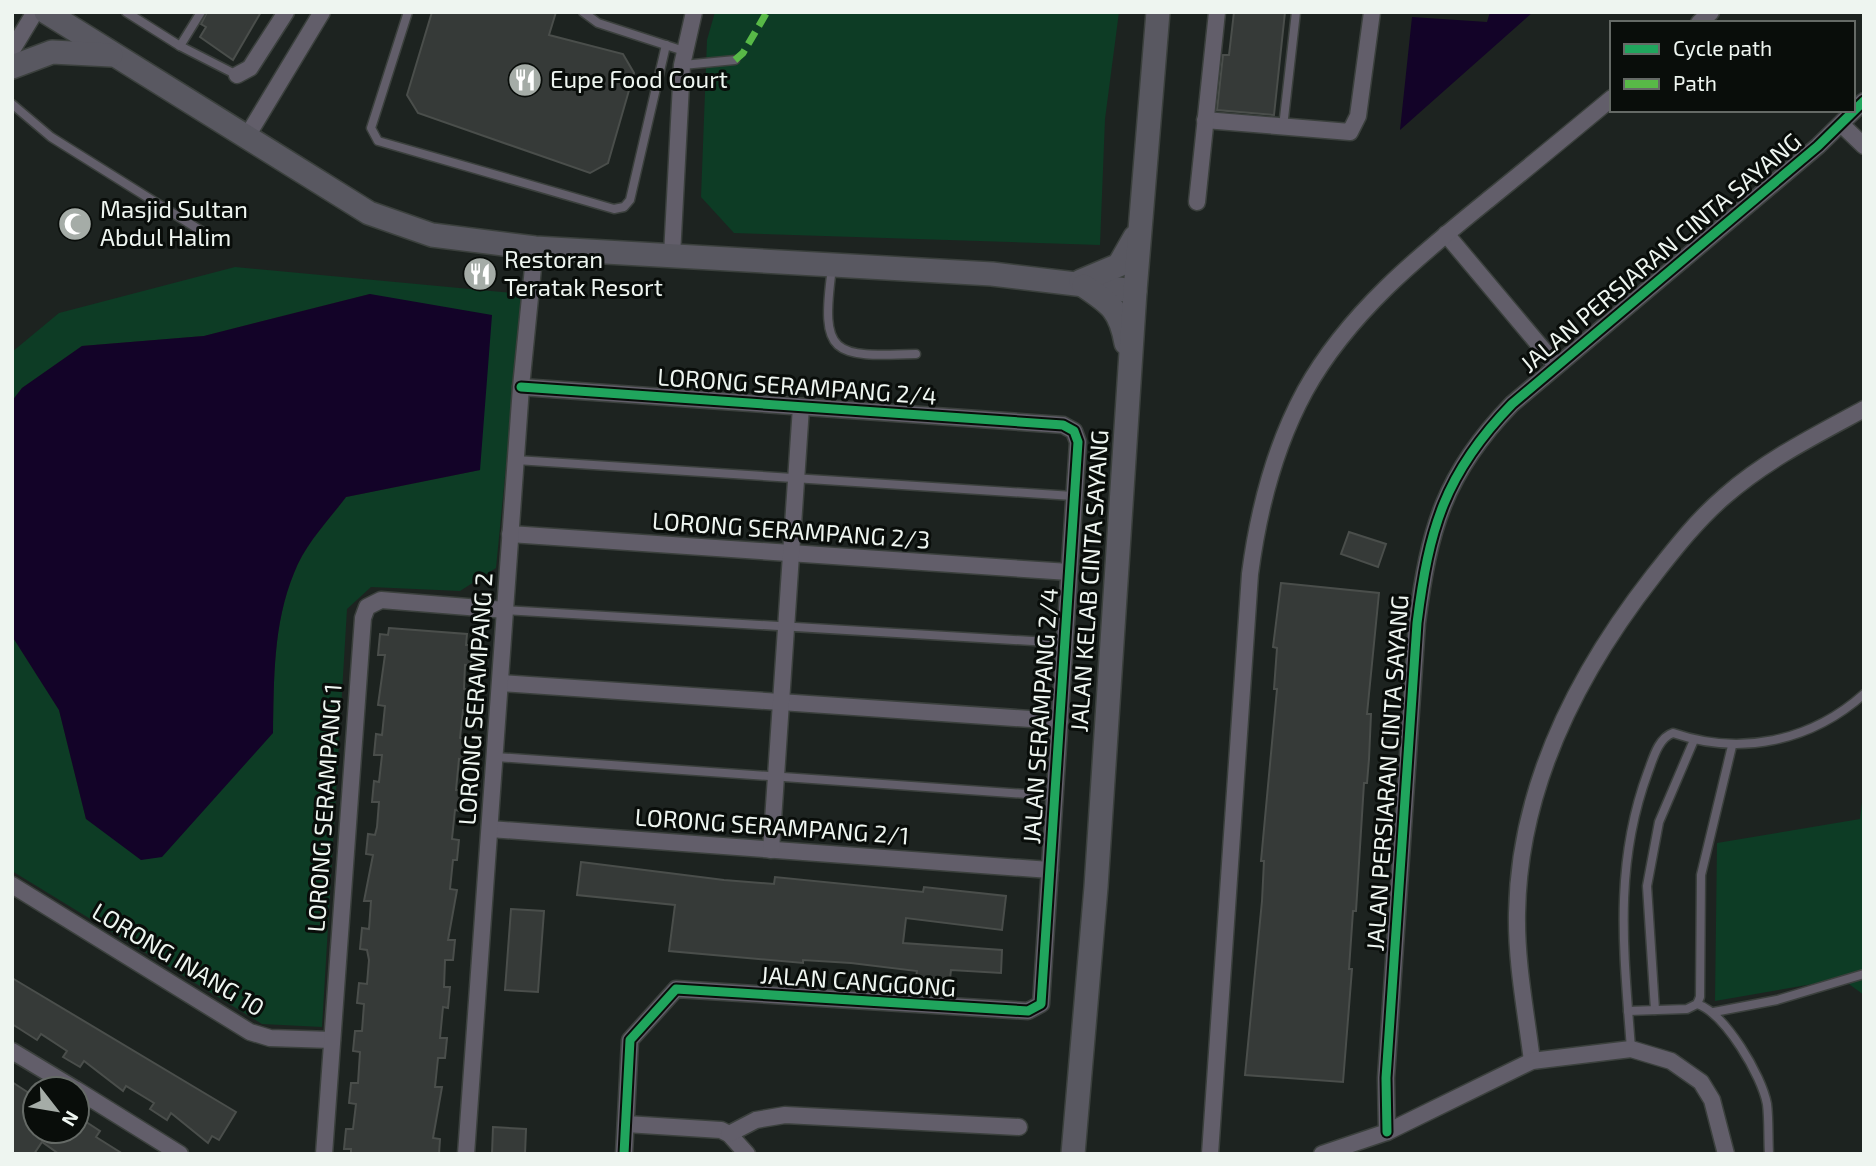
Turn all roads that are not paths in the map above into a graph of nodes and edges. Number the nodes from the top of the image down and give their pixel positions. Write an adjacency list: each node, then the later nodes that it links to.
1 (35, 12): 16 (street)
2 (46, 12): 17 (main road)
3 (126, 12): 15 (lane)
4 (201, 12): 15 (lane)
5 (286, 12): 21 (street)
6 (322, 12): 28 (street)
7 (408, 12): 14 (lane)
8 (583, 12): 14 (lane)
9 (694, 12): 18 (street)
10 (1158, 12): 31 (main road, JALAN KELAB CINTA SAYANG)
11 (1217, 12): 25 (street)
12 (1296, 12): 27 (lane)
13 (1372, 12): 27 (street)
14 (666, 45): 18 (lane)
15 (180, 46): 21 (lane)
16 (12, 50)
17 (114, 55): 20 (main road); 28 (main road)
18 (683, 58): 19 (lane); 35 (street)
19 (735, 60)
20 (12, 67)
21 (237, 75)
22 (1610, 100): 33 (street)
23 (12, 104): 32 (lane)
24 (1852, 112): 26 (street, JALAN PERSIARAN CINTA SAYANG)
25 (1205, 120): 27 (street); 30 (street)
26 (1841, 124): 29 (street); 40 (street, JALAN PERSIARAN CINTA SAYANG)
27 (1283, 127)
28 (246, 138): 34 (main road)
29 (1864, 146)
30 (1197, 202)
31 (1141, 216): 37 (main road); 38 (main road, JALAN KELAB CINTA SAYANG)
32 (203, 232)
33 (1446, 234): 40 (street); 90 (street)
34 (535, 248): 35 (main road); 42 (street, LORONG SERAMPANG 2)
35 (672, 256): 36 (main road)
36 (832, 265): 37 (main road); 39 (lane)
37 (1078, 282): 38 (main road); 41 (main road)
38 (1135, 291): 41 (main road, JALAN KELAB CINTA SAYANG)
39 (916, 354)
40 (1556, 365): 82 (street, JALAN PERSIARAN CINTA SAYANG)
41 (1132, 373): 89 (main road, JALAN KELAB CINTA SAYANG)
42 (521, 387): 43 (street, LORONG SERAMPANG 2/4); 46 (street, LORONG SERAMPANG 2)
43 (801, 407): 45 (street, LORONG SERAMPANG 2/4); 47 (street)
44 (1864, 409): 77 (street)
45 (1069, 427): 48 (street, JALAN SERAMPANG 2/4)
46 (516, 460): 47 (lane); 49 (street, LORONG SERAMPANG 2)
47 (795, 478): 48 (lane); 50 (street)
48 (1073, 496): 51 (street, JALAN SERAMPANG 2/4)
49 (510, 534): 50 (street, LORONG SERAMPANG 2/3); 52 (street, LORONG SERAMPANG 2)
50 (790, 555): 51 (street, LORONG SERAMPANG 2/3); 53 (street)
51 (1069, 572): 54 (street, JALAN SERAMPANG 2/4)
52 (505, 610): 53 (lane); 55 (street, LORONG SERAMPANG 2); 74 (street, LORONG SERAMPANG 1)
53 (784, 628): 54 (lane); 57 (street)
54 (1066, 643): 58 (street, JALAN SERAMPANG 2/4)
55 (501, 683): 57 (street); 61 (street, LORONG SERAMPANG 2)
56 (1864, 694): 60 (lane)
57 (780, 702): 58 (street); 62 (street)
58 (1060, 721): 63 (street, JALAN SERAMPANG 2/4)
59 (1694, 740): 60 (lane); 71 (lane); 72 (lane)
60 (1732, 746): 69 (lane)
61 (496, 757): 62 (lane); 64 (street, LORONG SERAMPANG 2)
62 (776, 774): 63 (lane); 65 (street)
63 (1055, 796): 66 (street, JALAN SERAMPANG 2/4)
64 (490, 829): 65 (street, LORONG SERAMPANG 2/1); 86 (street, LORONG SERAMPANG 2)
65 (771, 850): 66 (street, LORONG SERAMPANG 2/1)
66 (1050, 870): 70 (street, JALAN SERAMPANG 2/4)
67 (12, 885): 74 (street, LORONG INANG 10)
68 (1864, 974): 73 (lane)
69 (1697, 1004): 71 (lane); 73 (lane)
70 (1037, 1009): 80 (street, JALAN CANGGONG)
71 (1654, 1010): 72 (lane)
72 (1628, 1011): 75 (lane)
73 (1714, 1012): 93 (lane)
74 (332, 1040): 85 (street, LORONG SERAMPANG 1)
75 (1631, 1049): 77 (street); 92 (street)
76 (12, 1051): 78 (street)
77 (1532, 1061): 82 (street)
78 (51, 1075)
79 (91, 1099): 84 (street)
80 (626, 1125): 83 (street); 87 (street)
81 (1019, 1127): 83 (street)
82 (1387, 1132): 91 (street)
83 (729, 1134): 88 (street)
84 (180, 1154)
85 (324, 1154)
86 (466, 1154)
87 (624, 1154)
88 (747, 1154)
89 (1073, 1154)
90 (1210, 1154)
91 (1322, 1154)
92 (1726, 1154)
93 (1769, 1154)

